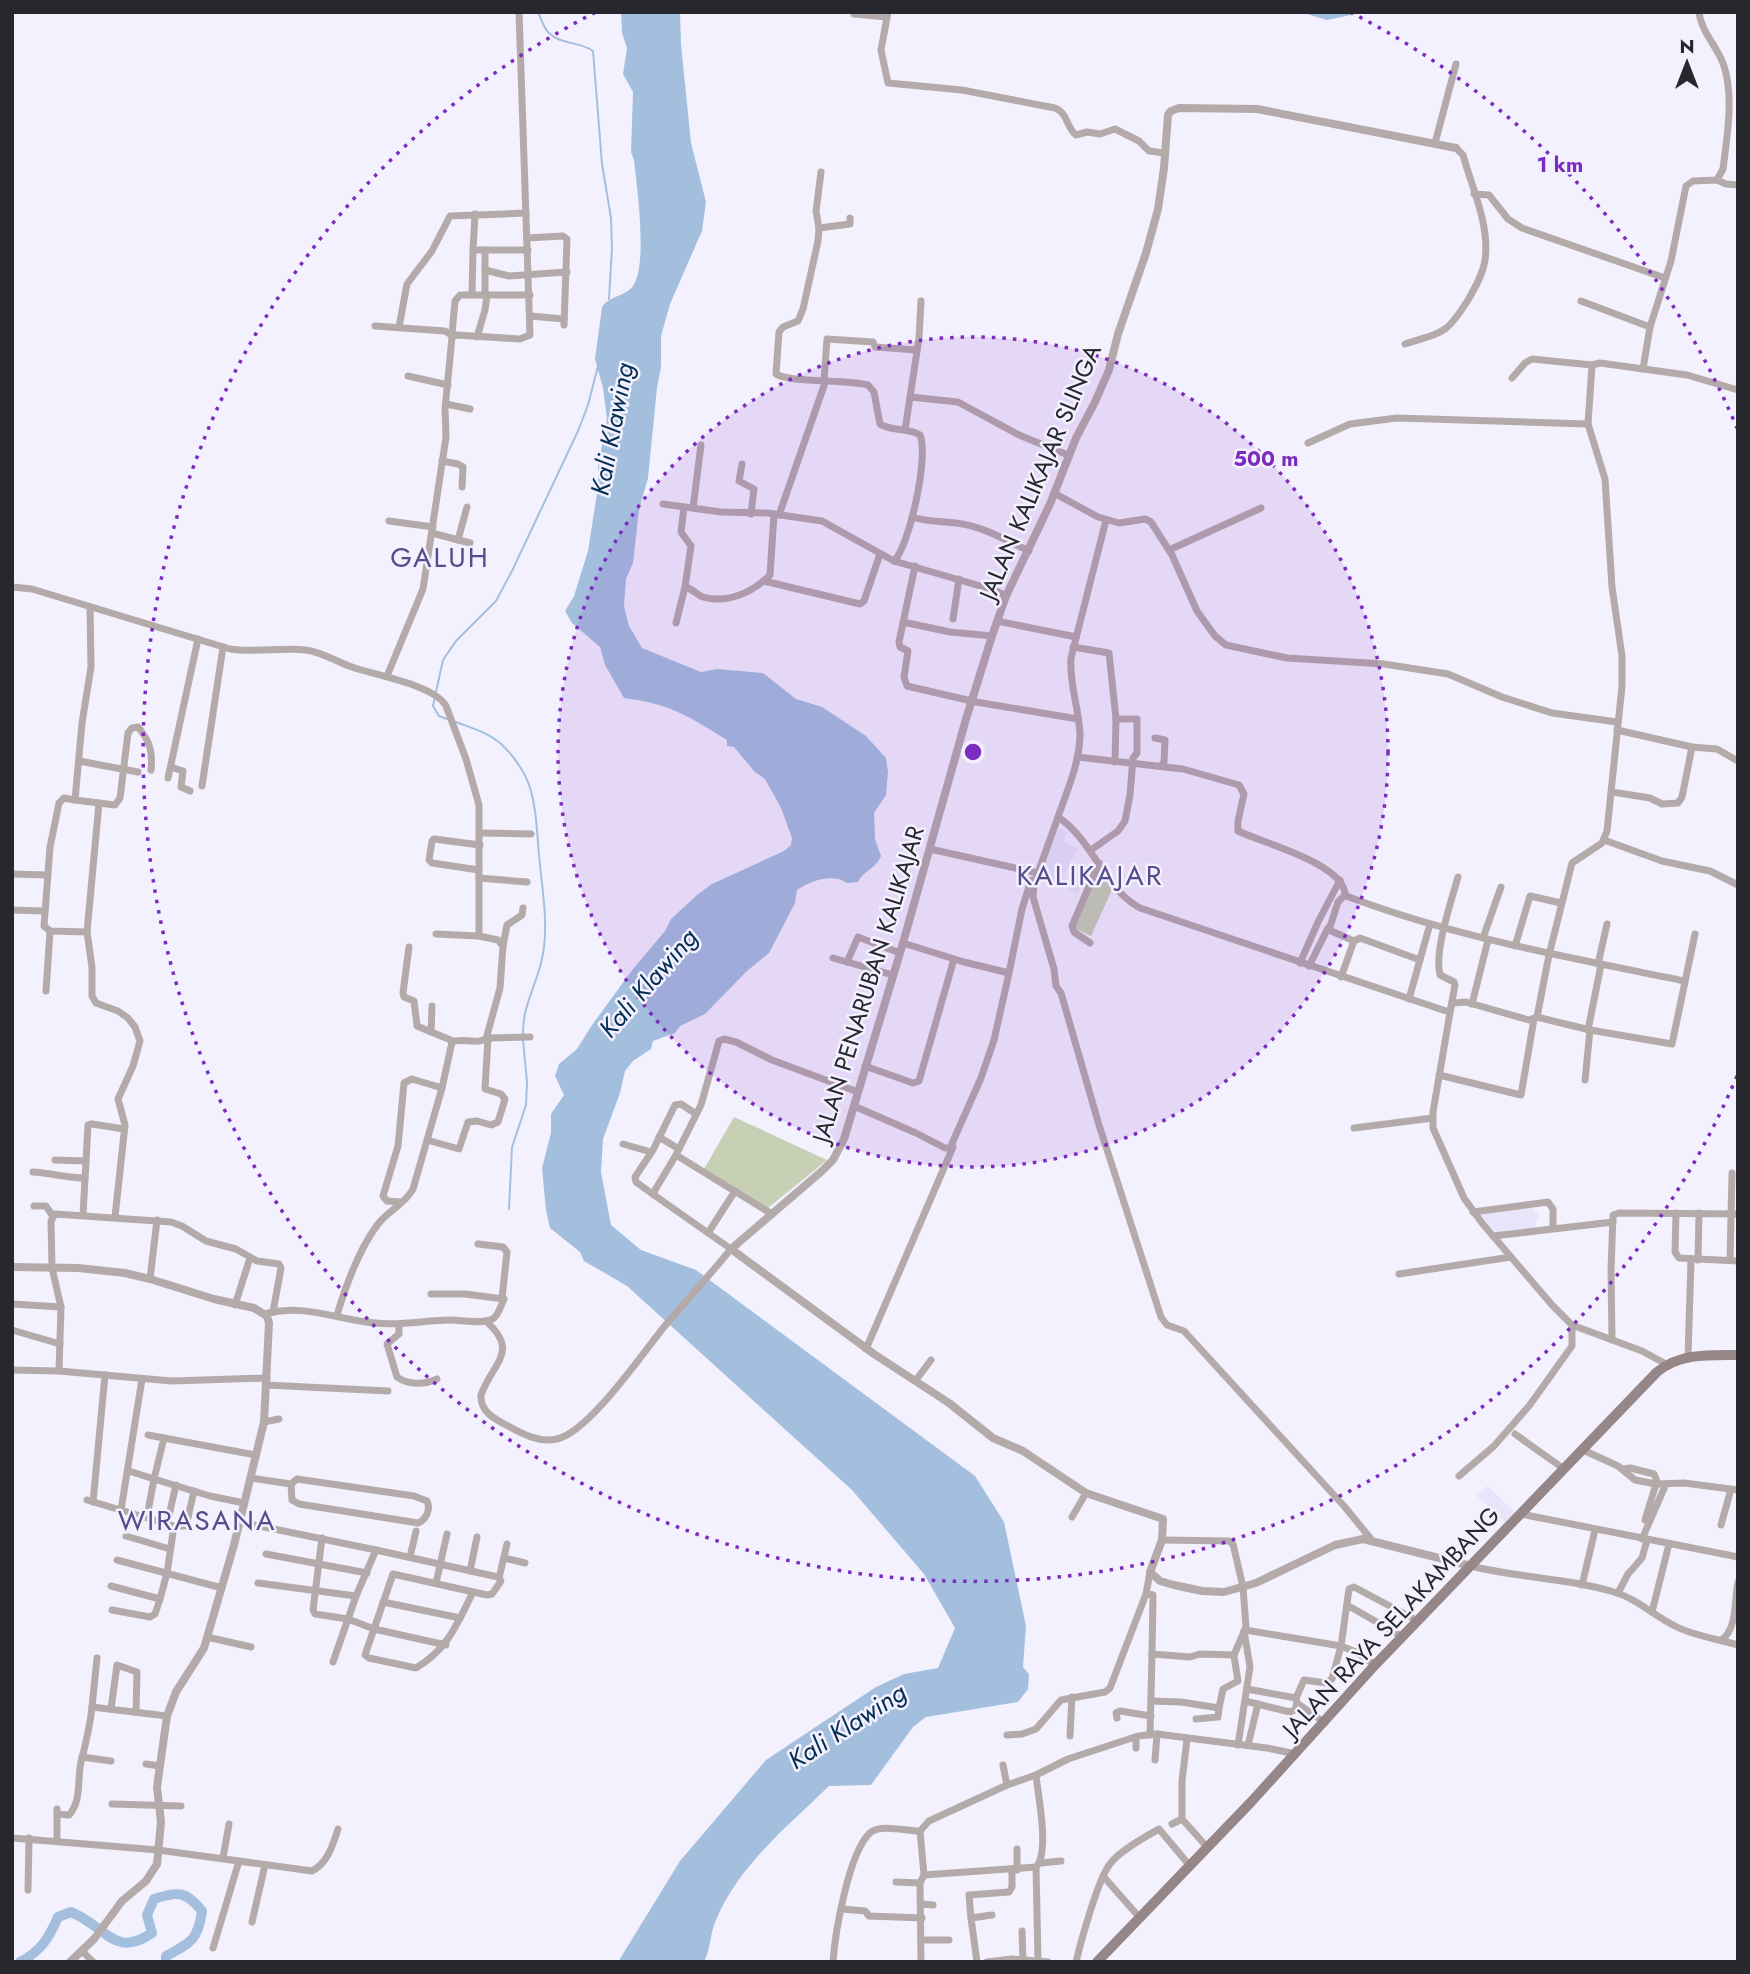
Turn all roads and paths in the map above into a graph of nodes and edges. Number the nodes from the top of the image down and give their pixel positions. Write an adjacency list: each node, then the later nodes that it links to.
1 (519, 12): 13 (street)
2 (1699, 12): 10 (street)
3 (854, 13): 4 (street)
4 (887, 15): 8 (street)
5 (1456, 64): 6 (street)
6 (1435, 143): 7 (street, JALAN KALIKAJAR SLINGA); 8 (street, JALAN KALIKAJAR SLINGA)
7 (1456, 148): 12 (street)
8 (1166, 153): 52 (street, JALAN KALIKAJAR SLINGA)
9 (821, 172): 16 (street)
10 (1717, 180): 11 (street); 24 (street)
11 (1738, 185)
12 (1474, 194): 24 (street); 36 (street)
13 (526, 213): 14 (street); 17 (street)
14 (474, 214): 18 (street); 32 (street)
15 (850, 218): 16 (street)
16 (819, 228): 42 (street)
17 (527, 238): 20 (street); 22 (street)
18 (473, 250): 19 (street); 25 (street)
19 (485, 250): 20 (street); 21 (street)
20 (528, 250): 23 (street)
21 (485, 270): 23 (street); 26 (street)
22 (567, 272): 23 (street); 30 (street)
23 (529, 276): 27 (street)
24 (1665, 278): 33 (street)
25 (472, 295): 26 (street); 34 (street)
26 (486, 295): 27 (street); 35 (street)
27 (530, 295): 30 (street)
28 (921, 301): 37 (street)
29 (1581, 302): 33 (street)
30 (530, 316): 35 (street)
31 (375, 326): 32 (street)
32 (399, 327): 34 (street)
33 (1650, 327): 39 (street)
34 (452, 335): 35 (street); 43 (street)
35 (477, 337)
36 (1405, 344)
37 (917, 350): 42 (street); 45 (street)
38 (1592, 365): 39 (street); 41 (street); 48 (street)
39 (1643, 369): 44 (street)
40 (408, 376): 43 (street)
41 (1512, 378)
42 (825, 380): 49 (street); 63 (street)
43 (448, 385): 46 (street)
44 (1738, 390)
45 (910, 397): 49 (street); 52 (street)
46 (446, 404): 47 (street); 53 (street)
47 (470, 409)
48 (1588, 424): 50 (street); 94 (street)
49 (905, 430): 64 (street)
50 (1308, 443)
51 (701, 446): 60 (street)
52 (1068, 456): 56 (street, JALAN KALIKAJAR SLINGA)
53 (442, 461): 55 (street); 67 (street)
54 (743, 464): 62 (street)
55 (462, 487)
56 (1054, 493): 65 (street); 71 (street, JALAN KALIKAJAR SLINGA)
57 (663, 504): 59 (street)
58 (467, 507): 68 (street)
59 (684, 507): 60 (street); 78 (street)
60 (693, 508): 62 (street)
61 (1261, 508): 70 (street)
62 (751, 514): 63 (street)
63 (777, 514): 72 (street); 76 (street)
64 (912, 517): 71 (street); 73 (street)
65 (1106, 520): 70 (street); 86 (street)
66 (389, 521): 67 (street)
67 (433, 530): 68 (street); 90 (street)
68 (458, 540): 69 (street)
69 (470, 543)
70 (1169, 550): 94 (street)
71 (1029, 551): 79 (street, JALAN KALIKAJAR SLINGA)
72 (880, 554): 73 (street); 76 (street)
73 (894, 561): 74 (street)
74 (915, 566): 75 (street); 83 (street)
75 (959, 579): 79 (street); 81 (street)
76 (764, 581): 78 (street)
77 (12, 587): 80 (street)
78 (685, 587): 84 (street)
79 (1006, 596): 82 (street, JALAN KALIKAJAR SLINGA)
80 (90, 607): 87 (street); 98 (street)
81 (953, 619)
82 (997, 621): 85 (street, JALAN KALIKAJAR SLINGA); 86 (street)
83 (903, 622): 85 (street); 91 (street)
84 (676, 623)
85 (992, 636): 91 (street, JALAN KALIKAJAR SLINGA)
86 (1076, 637): 89 (street)
87 (198, 639): 88 (street); 103 (street)
88 (223, 647): 90 (street); 108 (street)
89 (1073, 647): 92 (street); 93 (street)
90 (387, 676): 114 (street)
91 (972, 701): 92 (street); 118 (street, JALAN PENARUBAN KALIKAJAR)
92 (1077, 719): 97 (street)
93 (1116, 719): 100 (street); 101 (street)
94 (1617, 726): 96 (street); 110 (street)
95 (1155, 738): 102 (street)
96 (1692, 747): 99 (street); 110 (street)
97 (1077, 757): 100 (street); 113 (street)
98 (79, 761): 105 (street); 111 (street)
99 (1738, 761)
100 (1115, 762): 101 (street)
101 (1132, 764): 102 (street); 119 (street)
102 (1161, 766): 126 (street)
103 (171, 767): 107 (street); 109 (street)
104 (150, 770): 105 (street)
105 (124, 771): 106 (street); 112 (street)
106 (138, 772)
107 (168, 778)
108 (202, 786)
109 (190, 791)
110 (1612, 792): 116 (street)
111 (75, 800): 112 (street); 124 (street)
112 (99, 803): 140 (street)
113 (1058, 817): 119 (street); 121 (street)
114 (480, 833): 115 (street); 117 (street)
115 (531, 834)
116 (1604, 840): 128 (street); 131 (street)
117 (480, 845): 123 (street); 123 (street)
118 (930, 849): 121 (street); 146 (street, JALAN PENARUBAN KALIKAJAR)
119 (1091, 850): 120 (street)
120 (1098, 863): 147 (street); 157 (street)
121 (1036, 872): 160 (street); 281 (street)
122 (12, 874): 124 (street)
123 (479, 874): 127 (street); 143 (street)
124 (47, 875): 134 (street)
125 (1458, 877): 138 (street)
126 (1340, 880): 130 (street); 157 (street)
127 (527, 882)
128 (1738, 885)
129 (1501, 887): 144 (street)
130 (1345, 895): 135 (street); 137 (street)
131 (1561, 903): 149 (street); 152 (street)
132 (523, 908): 148 (street)
133 (12, 910): 134 (street)
134 (44, 911): 139 (street)
135 (1430, 924): 138 (street); 155 (street)
136 (1607, 924): 158 (street)
137 (1328, 928): 145 (street); 159 (street)
138 (1444, 928): 144 (street); 168 (street)
139 (50, 931): 140 (street); 164 (street)
140 (87, 932): 184 (street)
141 (436, 934): 143 (street)
142 (1695, 934): 163 (street)
143 (479, 936): 148 (street)
144 (1486, 939): 149 (street); 166 (street)
145 (1354, 941): 155 (street); 162 (street)
146 (903, 943): 151 (street, JALAN PENARUBAN KALIKAJAR); 154 (street)
147 (1090, 943)
148 (503, 946): 172 (street)
149 (1515, 946): 152 (street)
150 (409, 947): 171 (street)
151 (900, 953): 156 (street); 161 (street, JALAN PENARUBAN KALIKAJAR)
152 (1549, 955): 158 (street); 169 (street)
153 (833, 958): 156 (street)
154 (954, 959): 160 (street); 175 (street)
155 (1420, 960): 165 (street)
156 (847, 962): 161 (street)
157 (1300, 963): 159 (street)
158 (1599, 965): 163 (street); 170 (street)
159 (1309, 966): 162 (street)
160 (1009, 973): 188 (street)
161 (893, 975): 175 (street, JALAN PENARUBAN KALIKAJAR)
162 (1341, 977): 165 (street)
163 (1685, 981): 170 (street)
164 (46, 991)
165 (1409, 999): 168 (street)
166 (1472, 1004): 168 (street); 169 (street)
167 (432, 1006): 171 (street)
168 (1450, 1009): 176 (street)
169 (1535, 1018): 170 (street); 176 (street)
170 (1589, 1030): 177 (street)
171 (431, 1032): 174 (street)
172 (488, 1037): 173 (street); 174 (street); 186 (street)
173 (530, 1037)
174 (453, 1041): 178 (street)
175 (865, 1066): 179 (street, JALAN PENARUBAN KALIKAJAR)
176 (1439, 1075): 182 (street)
177 (1585, 1080)
178 (442, 1088): 186 (street); 198 (street)
179 (858, 1092): 180 (street, JALAN PENARUBAN KALIKAJAR); 181 (street)
180 (853, 1106): 188 (street); 204 (street, JALAN PENARUBAN KALIKAJAR)
181 (696, 1114): 185 (street); 190 (street)
182 (1433, 1118): 183 (street); 200 (street)
183 (1354, 1128)
184 (124, 1129): 192 (street); 207 (street)
185 (659, 1137): 189 (street); 190 (street)
186 (427, 1140): 198 (street)
187 (622, 1144): 189 (street)
188 (953, 1146): 236 (street)
189 (651, 1152): 197 (street)
190 (678, 1152): 196 (street); 197 (street)
191 (55, 1160): 192 (street)
192 (86, 1161): 195 (street)
193 (33, 1172): 195 (street)
194 (1732, 1172): 203 (street)
195 (85, 1178): 206 (street)
196 (735, 1191): 204 (street); 211 (street)
197 (654, 1195): 211 (street)
198 (401, 1202): 229 (street)
199 (34, 1206): 205 (street)
200 (1473, 1212): 210 (street); 212 (street)
201 (1676, 1213): 202 (street); 209 (street); 217 (street)
202 (1699, 1213): 203 (street); 217 (street)
203 (1734, 1213): 218 (street)
204 (772, 1214): 214 (street, JALAN PENARUBAN KALIKAJAR)
205 (52, 1215): 206 (street); 220 (street)
206 (83, 1215): 207 (street)
207 (115, 1217): 208 (street)
208 (157, 1220): 216 (street); 222 (street)
209 (1613, 1222): 210 (street); 234 (street)
210 (1553, 1228): 212 (street)
211 (708, 1234): 214 (street)
212 (1493, 1236): 215 (street)
213 (478, 1244): 224 (street)
214 (731, 1249): 230 (street); 236 (street)
215 (1511, 1257): 221 (street); 232 (street)
216 (250, 1258): 226 (street); 228 (street)
217 (1695, 1260): 218 (street); 238 (street)
218 (1734, 1261)
219 (12, 1267): 220 (street)
220 (52, 1268): 222 (street); 227 (street)
221 (1399, 1274)
222 (150, 1279): 226 (street)
223 (431, 1294): 224 (street)
224 (502, 1298): 230 (street)
225 (12, 1304): 227 (street)
226 (235, 1304): 228 (street)
227 (61, 1307): 235 (street)
228 (268, 1313): 229 (street); 247 (street)
229 (337, 1315): 231 (street)
230 (486, 1321): 231 (street)
231 (399, 1324): 245 (street)
232 (1572, 1325): 234 (street); 258 (street)
233 (12, 1331): 235 (street)
234 (1612, 1340): 240 (street)
235 (60, 1344): 242 (street)
236 (866, 1349): 246 (street)
237 (1738, 1355): 238 (main road, JALAN RAYA SELAKAMBANG)
238 (1688, 1357): 240 (main road, JALAN RAYA SELAKAMBANG)
239 (931, 1360): 246 (street)
240 (1667, 1364): 254 (main road, JALAN RAYA SELAKAMBANG)
241 (12, 1370): 242 (street)
242 (59, 1371): 243 (street)
243 (105, 1375): 244 (street); 268 (street)
244 (142, 1379): 247 (street); 257 (street)
245 (437, 1379)
246 (916, 1380): 266 (street)
247 (267, 1381): 248 (street); 250 (street)
248 (388, 1391)
249 (279, 1419): 250 (street)
250 (264, 1422): 255 (street)
251 (1515, 1434): 256 (street)
252 (148, 1436): 253 (street)
253 (163, 1438): 255 (street); 260 (street)
254 (1583, 1450): 256 (main road, JALAN RAYA SELAKAMBANG); 262 (street)
255 (256, 1455): 259 (street)
256 (1564, 1469): 269 (main road, JALAN RAYA SELAKAMBANG)
257 (129, 1471): 260 (street); 268 (street)
258 (1459, 1476)
259 (250, 1478): 261 (street); 267 (street)
260 (155, 1479): 263 (street); 270 (street)
261 (292, 1484): 261 (street)
262 (1660, 1484): 264 (street); 282 (street)
263 (176, 1485): 265 (street); 273 (street)
264 (1734, 1489): 274 (street)
265 (194, 1491): 267 (street); 273 (street)
266 (1086, 1493): 271 (street); 283 (street)
267 (244, 1503): 272 (street)
268 (121, 1510): 270 (street)
269 (1521, 1514): 275 (street); 296 (main road, JALAN RAYA SELAKAMBANG)
270 (147, 1517): 273 (street)
271 (1072, 1517)
272 (240, 1522): 280 (street); 308 (street)
273 (171, 1525): 286 (street)
274 (1721, 1525)
275 (1595, 1530): 282 (street); 305 (street)
276 (416, 1531): 289 (street)
277 (447, 1534): 295 (street)
278 (126, 1536): 286 (street)
279 (477, 1537): 297 (street)
280 (321, 1538): 287 (street); 293 (street)
281 (1371, 1539): 296 (street); 307 (street)
282 (1643, 1539): 285 (street); 311 (street)
283 (1162, 1540): 300 (street); 307 (street)
284 (507, 1544): 291 (street)
285 (1669, 1544): 290 (street); 318 (street)
286 (170, 1549): 298 (street)
287 (376, 1550): 289 (street); 299 (street)
288 (266, 1553): 293 (street)
289 (410, 1557): 295 (street)
290 (1738, 1557)
291 (504, 1558): 294 (street); 301 (street)
292 (117, 1560): 298 (street)
293 (318, 1563): 299 (street); 309 (street)
294 (525, 1563)
295 (439, 1564): 297 (street); 304 (street)
296 (1471, 1566): 305 (street); 321 (main road, JALAN RAYA SELAKAMBANG)
297 (470, 1571): 301 (street)
298 (167, 1573): 308 (street); 314 (street)
299 (367, 1573): 313 (street)
300 (1151, 1574): 307 (street); 312 (street)
301 (499, 1578): 310 (street)
302 (1738, 1581): 326 (street)
303 (258, 1583): 309 (street)
304 (436, 1583): 310 (street); 315 (street)
305 (1582, 1585): 311 (street)
306 (111, 1586): 314 (street)
307 (1243, 1587): 323 (street)
308 (222, 1588): 324 (street)
309 (315, 1590): 313 (street); 320 (street)
310 (474, 1592): 319 (street)
311 (1618, 1593): 318 (street)
312 (1150, 1595): 331 (street); 337 (street)
313 (356, 1596): 320 (street)
314 (160, 1599): 317 (street)
315 (383, 1602): 319 (street); 322 (street)
316 (1347, 1605): 321 (street); 325 (street); 329 (street)
317 (112, 1610)
318 (1652, 1612): 326 (street)
319 (460, 1618): 327 (street)
320 (348, 1619): 322 (street); 334 (street)
321 (1418, 1621): 325 (main road, JALAN RAYA SELAKAMBANG)
322 (374, 1629): 327 (street); 327 (street)
323 (1245, 1630): 329 (street); 332 (street); 336 (street)
324 (208, 1637): 330 (street); 346 (street)
325 (1402, 1637): 335 (main road, JALAN RAYA SELAKAMBANG)
326 (1722, 1640): 328 (street)
327 (446, 1645)
328 (1738, 1645)
329 (1341, 1646): 335 (street); 340 (street)
330 (251, 1647)
331 (1152, 1654): 332 (street); 339 (street)
332 (1234, 1656): 343 (street)
333 (97, 1658): 342 (street)
334 (333, 1662)
335 (1375, 1665): 350 (main road, JALAN RAYA SELAKAMBANG)
336 (1247, 1689): 338 (street); 340 (street)
337 (1072, 1696): 351 (street); 353 (street)
338 (1245, 1700): 341 (street); 356 (street)
339 (1151, 1701): 343 (street); 347 (street)
340 (1296, 1701): 341 (street); 350 (street)
341 (1258, 1704): 357 (street)
342 (92, 1707): 344 (street); 360 (street)
343 (1219, 1708): 349 (street)
344 (111, 1709): 345 (street); 345 (street)
345 (136, 1712): 346 (street)
346 (167, 1716): 365 (street)
347 (1151, 1716): 348 (street); 352 (street)
348 (1117, 1718)
349 (1196, 1718)
350 (1325, 1723): 359 (main road, JALAN RAYA SELAKAMBANG)
351 (1007, 1735)
352 (1153, 1735): 354 (street); 355 (street); 362 (street)
353 (1070, 1736)
354 (1136, 1737): 358 (street); 366 (street)
355 (1187, 1739): 356 (street); 371 (street)
356 (1238, 1745): 357 (street)
357 (1248, 1745): 359 (street)
358 (1136, 1748)
359 (1296, 1754): 379 (main road, JALAN RAYA SELAKAMBANG)
360 (82, 1758): 361 (street); 378 (street)
361 (111, 1760)
362 (1155, 1760)
363 (146, 1764): 365 (street)
364 (1003, 1765): 367 (street)
365 (160, 1766): 369 (street)
366 (1036, 1775): 367 (street); 386 (street)
367 (1007, 1785): 375 (street)
368 (112, 1804): 369 (street)
369 (159, 1807): 370 (street); 381 (street)
370 (181, 1807)
371 (1182, 1819): 373 (street); 379 (street)
372 (229, 1824): 382 (street)
373 (1172, 1824)
374 (338, 1829): 385 (street)
375 (920, 1831): 389 (street); 396 (street)
376 (12, 1838): 377 (street)
377 (30, 1838): 378 (street); 393 (street)
378 (57, 1840): 381 (street)
379 (1207, 1847): 387 (main road, JALAN RAYA SELAKAMBANG)
380 (1017, 1849): 388 (street)
381 (159, 1850): 382 (street); 406 (street)
382 (223, 1858): 383 (street)
383 (239, 1861): 385 (street); 405 (street)
384 (1061, 1861): 386 (street)
385 (265, 1865): 401 (street)
386 (1038, 1865): 388 (street); 408 (street)
387 (1190, 1866): 390 (street); 400 (main road, JALAN RAYA SELAKAMBANG)
388 (1014, 1870): 389 (street); 398 (street)
389 (924, 1875): 392 (street)
390 (1103, 1876): 400 (street); 416 (street)
391 (896, 1882): 392 (street)
392 (920, 1883): 394 (street)
393 (28, 1890)
394 (921, 1904): 395 (street); 399 (street)
395 (933, 1905)
396 (842, 1909): 399 (street); 411 (street)
397 (992, 1915): 398 (street)
398 (971, 1917): 413 (street)
399 (922, 1918): 403 (street)
400 (1140, 1918): 417 (main road, JALAN RAYA SELAKAMBANG)
401 (253, 1922)
402 (1021, 1931): 407 (street)
403 (922, 1940): 404 (street); 412 (street)
404 (949, 1940)
405 (213, 1948)
406 (82, 1951): 409 (street); 410 (street)
407 (1023, 1959): 408 (street); 414 (street)
408 (1038, 1960): 415 (street)
409 (70, 1962)
410 (93, 1962)
411 (833, 1962)
412 (921, 1962)
413 (977, 1962)
414 (987, 1962)
415 (1048, 1962)
416 (1076, 1962)
417 (1097, 1962)

